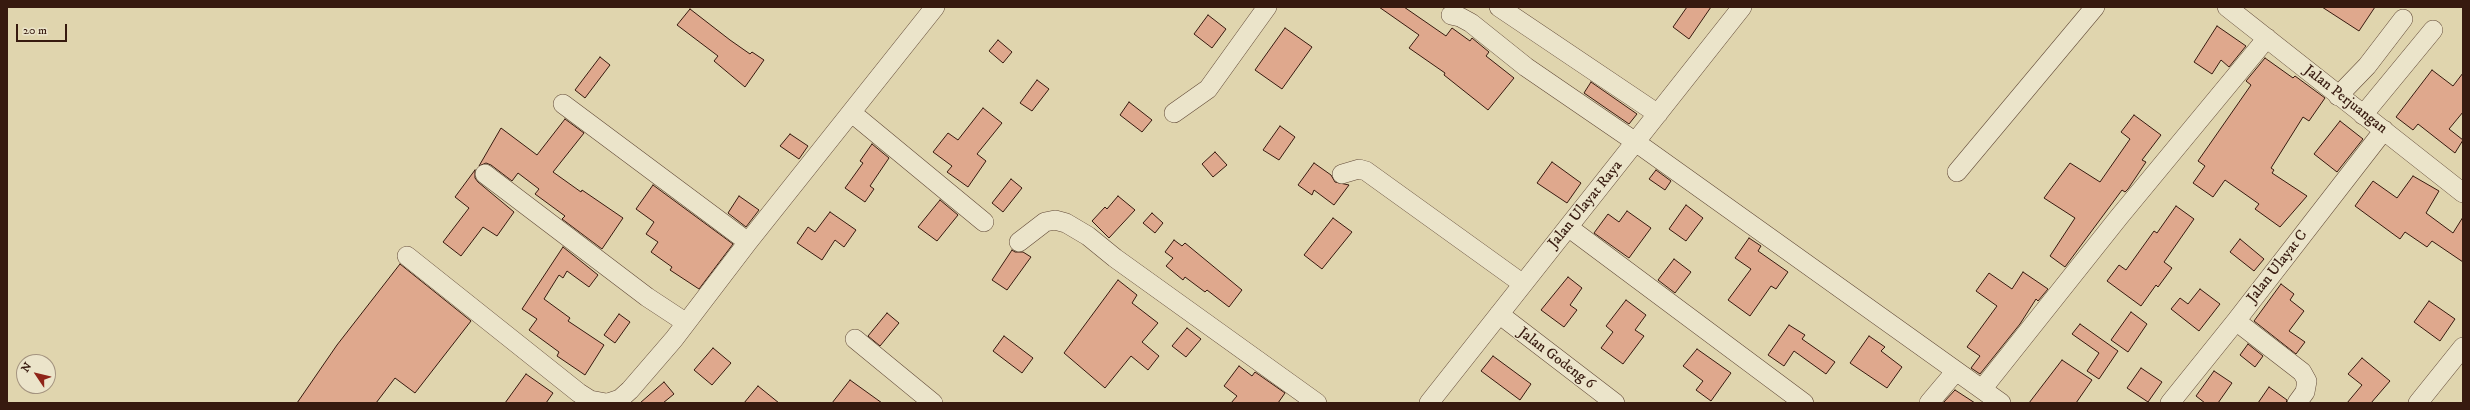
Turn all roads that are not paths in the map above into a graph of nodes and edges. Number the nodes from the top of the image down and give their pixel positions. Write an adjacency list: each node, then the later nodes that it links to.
1 (935, 7): 13 (street)
2 (1267, 7): 14 (street)
3 (1499, 7): 15 (street)
4 (1742, 7): 15 (street, Jalan Ulayat Raya)
5 (2095, 7): 19 (street)
6 (2227, 7): 10 (street, Jalan Perjuangan)
7 (1451, 15): 18 (street)
8 (2403, 19): 11 (street)
9 (2433, 30): 16 (street)
10 (2267, 38): 11 (street, Jalan Perjuangan); 35 (street)
11 (2338, 96): 16 (street, Jalan Perjuangan)
12 (563, 104): 25 (street)
13 (852, 113): 23 (street); 25 (street)
14 (1174, 113)
15 (1658, 114): 18 (street, Jalan Ulayat Raya)
16 (2363, 115): 17 (street, Jalan Perjuangan)
17 (2384, 130): 22 (street, Jalan Perjuangan); 30 (street, Jalan Ulayat C)
18 (1637, 142): 24 (street, Jalan Ulayat Raya); 34 (street)
19 (1957, 172)
20 (485, 174): 31 (street)
21 (1342, 174): 28 (street)
22 (2463, 192)
23 (984, 222)
24 (1568, 227): 28 (street, Jalan Ulayat Raya); 41 (street)
25 (748, 242): 31 (street)
26 (1019, 242): 38 (street)
27 (407, 256): 36 (street)
28 (1523, 284): 29 (street, Jalan Ulayat Raya)
29 (1499, 314): 39 (street, Jalan Ulayat Raya); 40 (street, Jalan Godeng 6)
30 (2236, 321): 44 (street, Jalan Ulayat C); 45 (street)
31 (685, 322): 36 (street)
32 (855, 339): 37 (street)
33 (2463, 347): 46 (street)
34 (1956, 371): 35 (street); 42 (street)
35 (1983, 388): 43 (street)
36 (607, 403)
37 (933, 403)
38 (1317, 403)
39 (1430, 403)
40 (1615, 403)
41 (1804, 403)
42 (1929, 403)
43 (2001, 403)
44 (2170, 403)
45 (2297, 403)
46 (2418, 403)

